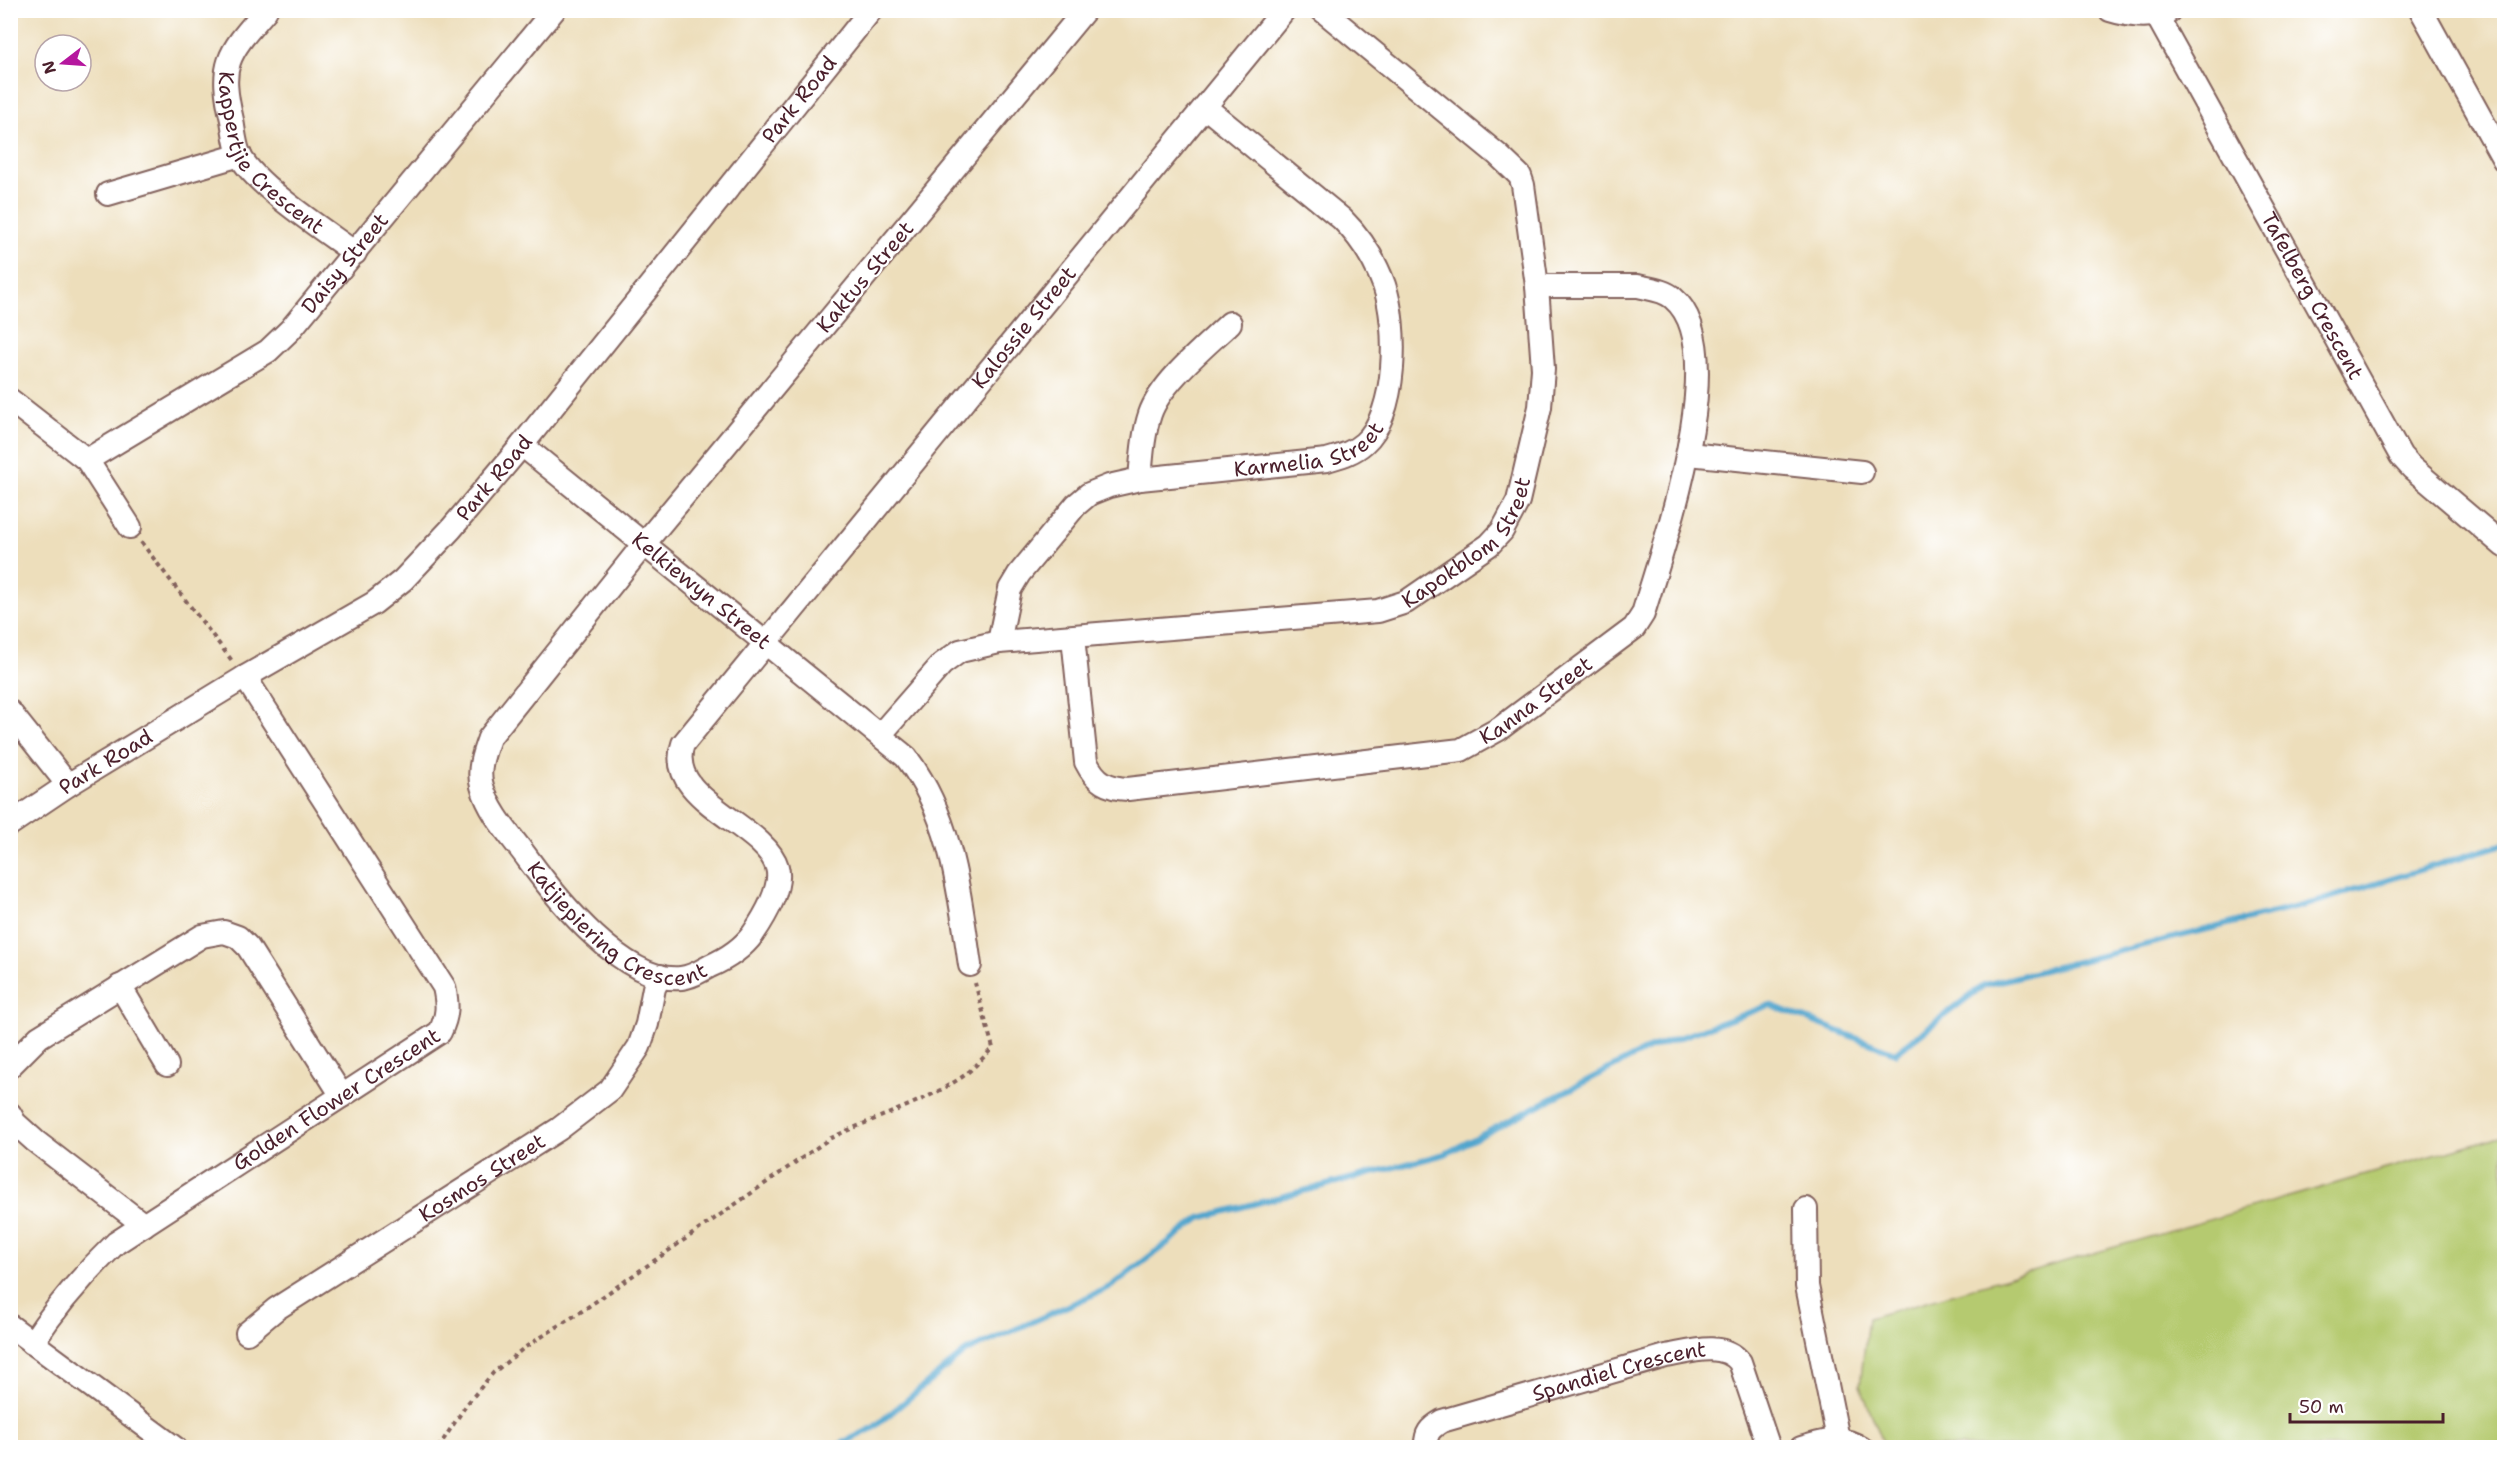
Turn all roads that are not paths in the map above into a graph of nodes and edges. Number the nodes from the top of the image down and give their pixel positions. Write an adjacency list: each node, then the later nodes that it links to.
1 (267, 10): 11 (street, Kappertjie Crescent)
2 (554, 10): 14 (street, Daisy Street)
3 (871, 10): 18 (street, Park Road)
4 (1085, 10): 24 (street, Kaktus Street)
5 (1284, 10): 10 (street, Kalossie Street)
6 (1322, 10): 15 (street, Kapokblom Street)
7 (2110, 10): 9 (street)
8 (2421, 10): 12 (street)
9 (2164, 13): 25 (street, Tafelberg Crescent)
10 (1205, 107): 22 (street, Karmelia Street); 28 (street, Kalossie Street)
11 (240, 155): 13 (street); 14 (street, Kappertjie Crescent)
12 (2505, 160)
13 (108, 194)
14 (355, 253): 20 (street, Daisy Street)
15 (1537, 286): 19 (street, Kanna Street); 26 (street, Kapokblom Street)
16 (1230, 323): 22 (street)
17 (10, 400): 20 (street)
18 (522, 445): 24 (street, Kelkiewyn Street); 29 (street, Park Road)
19 (1689, 454): 21 (street); 26 (street, Kanna Street)
20 (87, 460): 23 (street)
21 (1862, 472)
22 (1140, 479): 27 (street, Karmelia Street)
23 (130, 527)
24 (645, 544): 28 (street, Kelkiewyn Street); 35 (street, Katjiepiering Crescent)
25 (2505, 546)
26 (1073, 637): 27 (street, Kapokblom Street)
27 (999, 642): 31 (street, Kapokblom Street)
28 (765, 643): 31 (street, Kelkiewyn Street); 35 (street, Katjiepiering Crescent)
29 (245, 677): 32 (street, Park Road); 39 (street, Golden Flower Crescent)
30 (10, 712): 32 (street)
31 (880, 735): 34 (street, Kelkiewyn Street)
32 (68, 785): 33 (street, Park Road)
33 (10, 824)
34 (970, 965)
35 (660, 976): 44 (street, Kosmos Street)
36 (120, 986): 37 (street); 38 (street); 39 (street)
37 (167, 1065)
38 (10, 1066)
39 (342, 1096): 42 (street, Golden Flower Crescent)
40 (10, 1114): 42 (street)
41 (1806, 1209): 46 (street)
42 (144, 1225): 45 (street, Golden Flower Crescent)
43 (10, 1326): 45 (street)
44 (247, 1333)
45 (39, 1348): 47 (street)
46 (1838, 1439): 50 (street); 51 (street)
47 (175, 1448)
48 (1426, 1448): 49 (street, Spandiel Crescent)
49 (1769, 1448)
50 (1801, 1448)
51 (1861, 1448)

